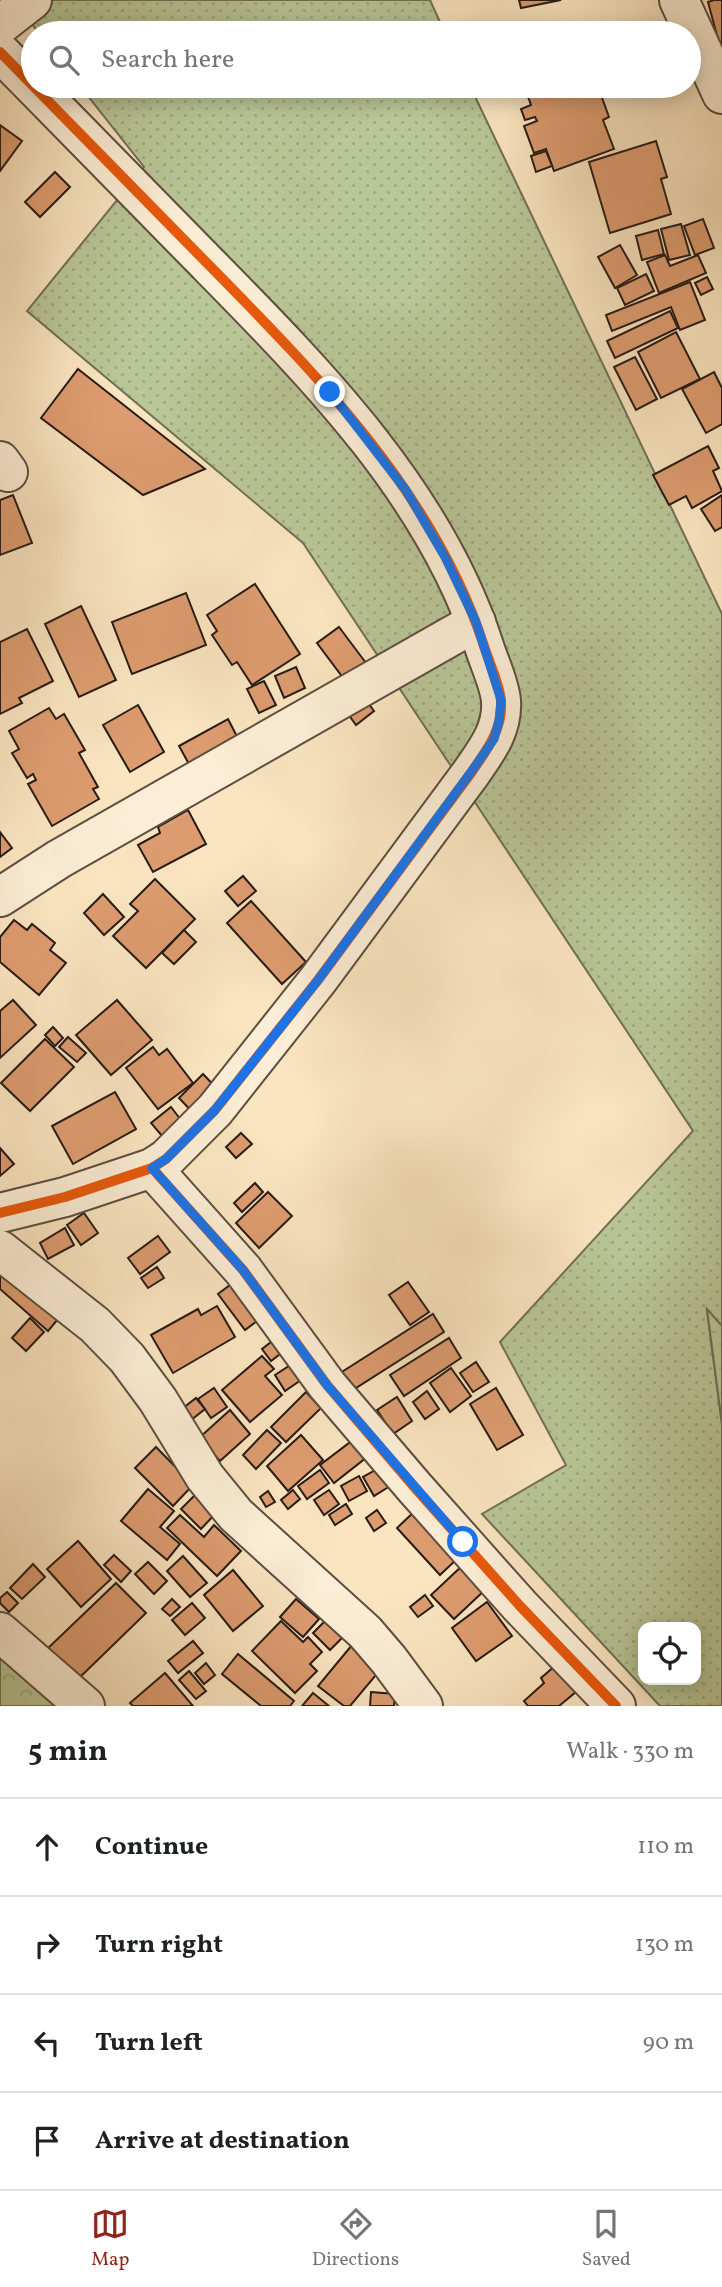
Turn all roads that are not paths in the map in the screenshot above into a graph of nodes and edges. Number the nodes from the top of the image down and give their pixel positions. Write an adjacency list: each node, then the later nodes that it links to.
1 (32, 0): 4 (street)
2 (679, 0): 3 (street)
3 (689, 21)
4 (0, 25)
5 (701, 48): 8 (street)
6 (0, 52): 7 (street)
7 (21, 73)
8 (722, 94)
9 (45, 98): 10 (street)
10 (476, 622): 11 (street); 12 (street)
11 (0, 897)
12 (152, 1168): 13 (street); 18 (street)
13 (0, 1213)
14 (0, 1250): 17 (street)
15 (0, 1632): 16 (street)
16 (85, 1706)
17 (423, 1706)
18 (617, 1706)

